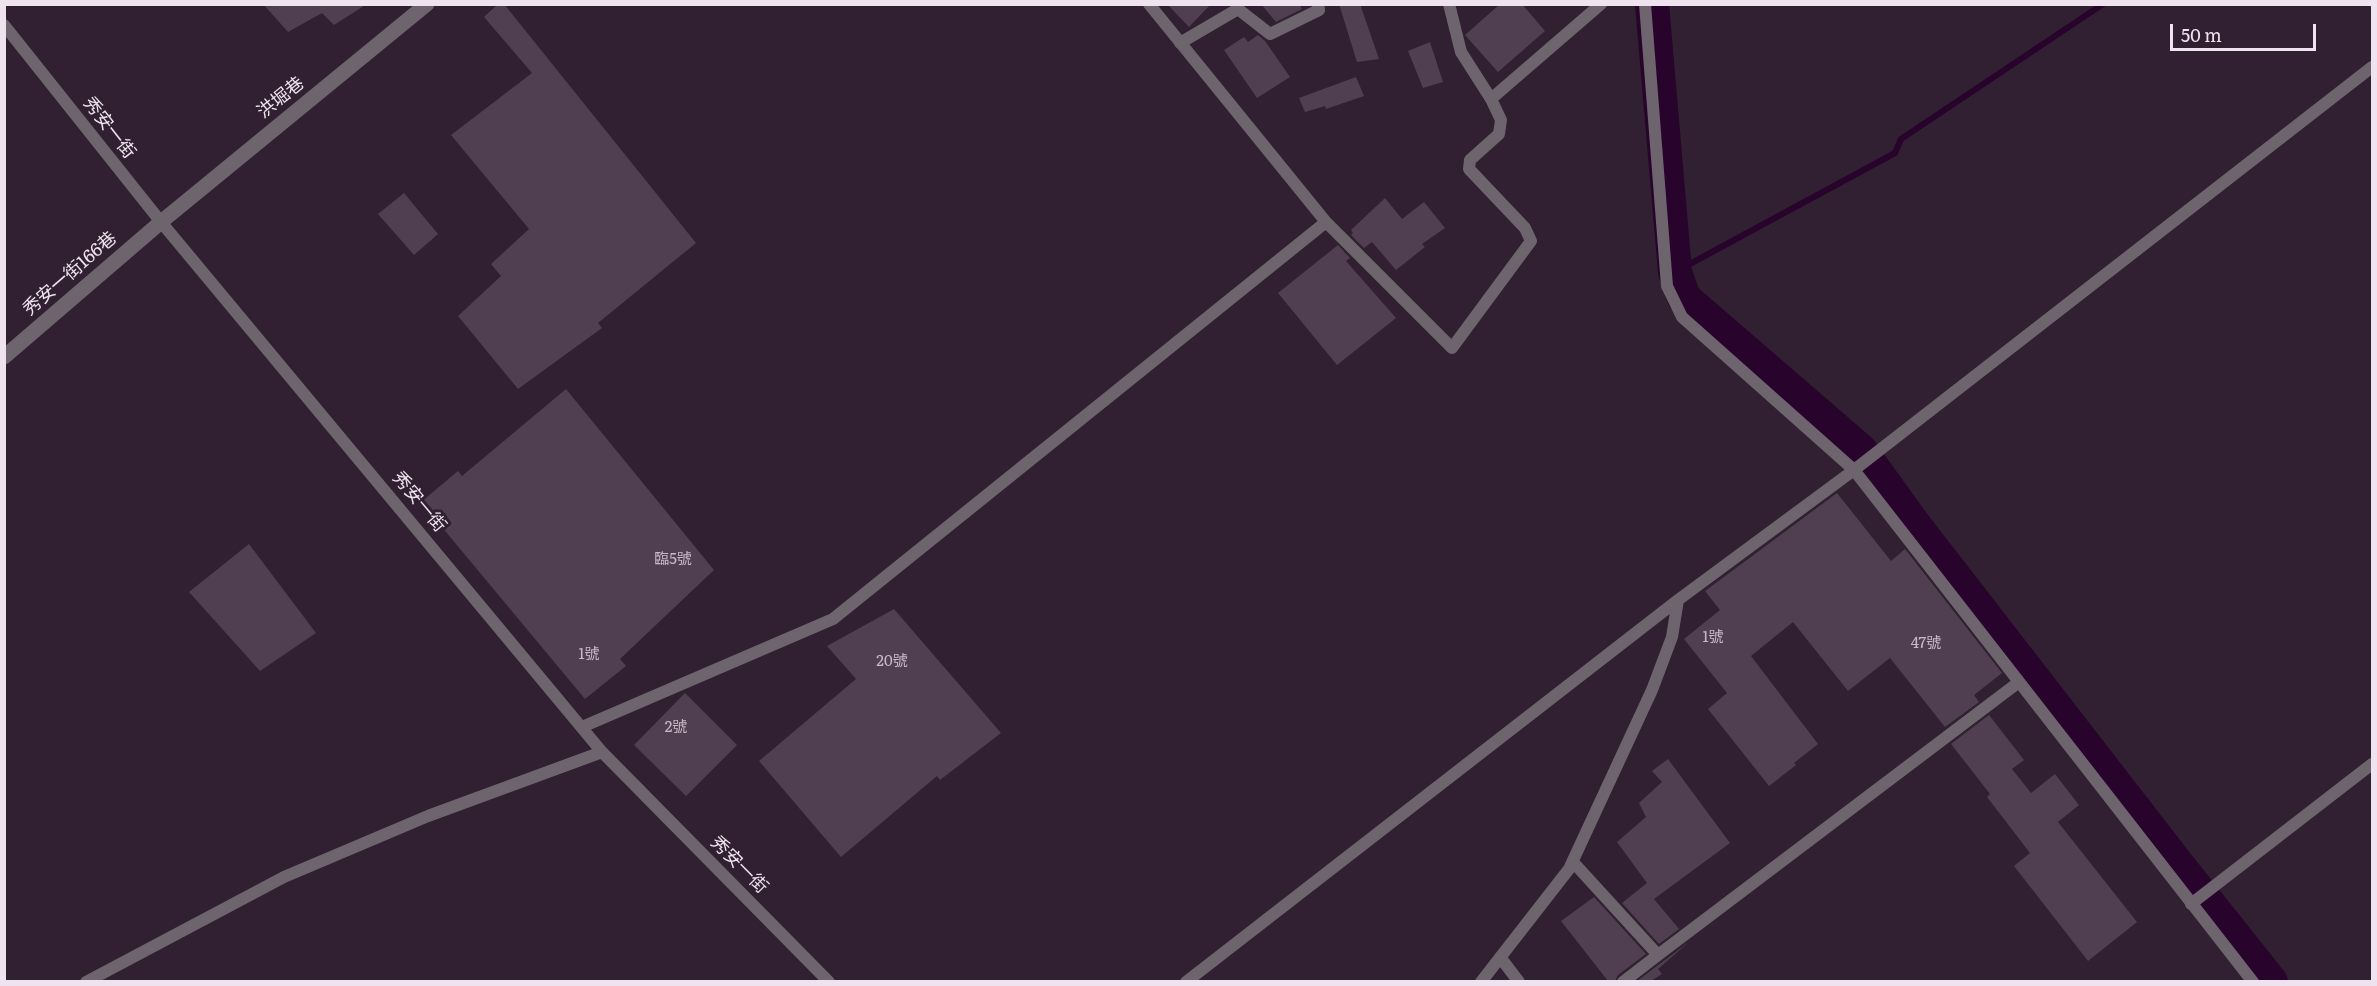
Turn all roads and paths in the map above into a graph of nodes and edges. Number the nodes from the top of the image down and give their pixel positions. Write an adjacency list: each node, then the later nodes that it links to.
1 (427, 4): 11 (street, 洪堀巷)
2 (1149, 4): 8 (lane)
3 (1318, 4): 8 (lane)
4 (1449, 4): 10 (lane)
5 (1601, 4): 10 (lane)
6 (1645, 4): 14 (lane)
7 (4, 25): 11 (lane, 秀安一街)
8 (1180, 43): 12 (lane)
9 (2373, 68): 14 (lane)
10 (1491, 99): 12 (lane)
11 (161, 222): 13 (street, 秀安一街166巷); 17 (lane, 秀安一街)
12 (1326, 222): 17 (lane)
13 (4, 357)
14 (1854, 470): 15 (lane); 16 (lane)
15 (1678, 600): 20 (lane); 26 (lane)
16 (2019, 682): 21 (lane); 22 (lane)
17 (582, 727): 18 (lane, 秀安一街)
18 (602, 752): 24 (lane); 25 (lane, 秀安一街)
19 (2373, 764): 21 (lane)
20 (1573, 862): 22 (lane); 23 (lane)
21 (2191, 904): 30 (lane)
22 (1658, 955): 29 (lane)
23 (1500, 957): 27 (lane); 28 (lane)
24 (86, 981)
25 (829, 981)
26 (1186, 981)
27 (1481, 981)
28 (1519, 981)
29 (1623, 981)
30 (2253, 981)

